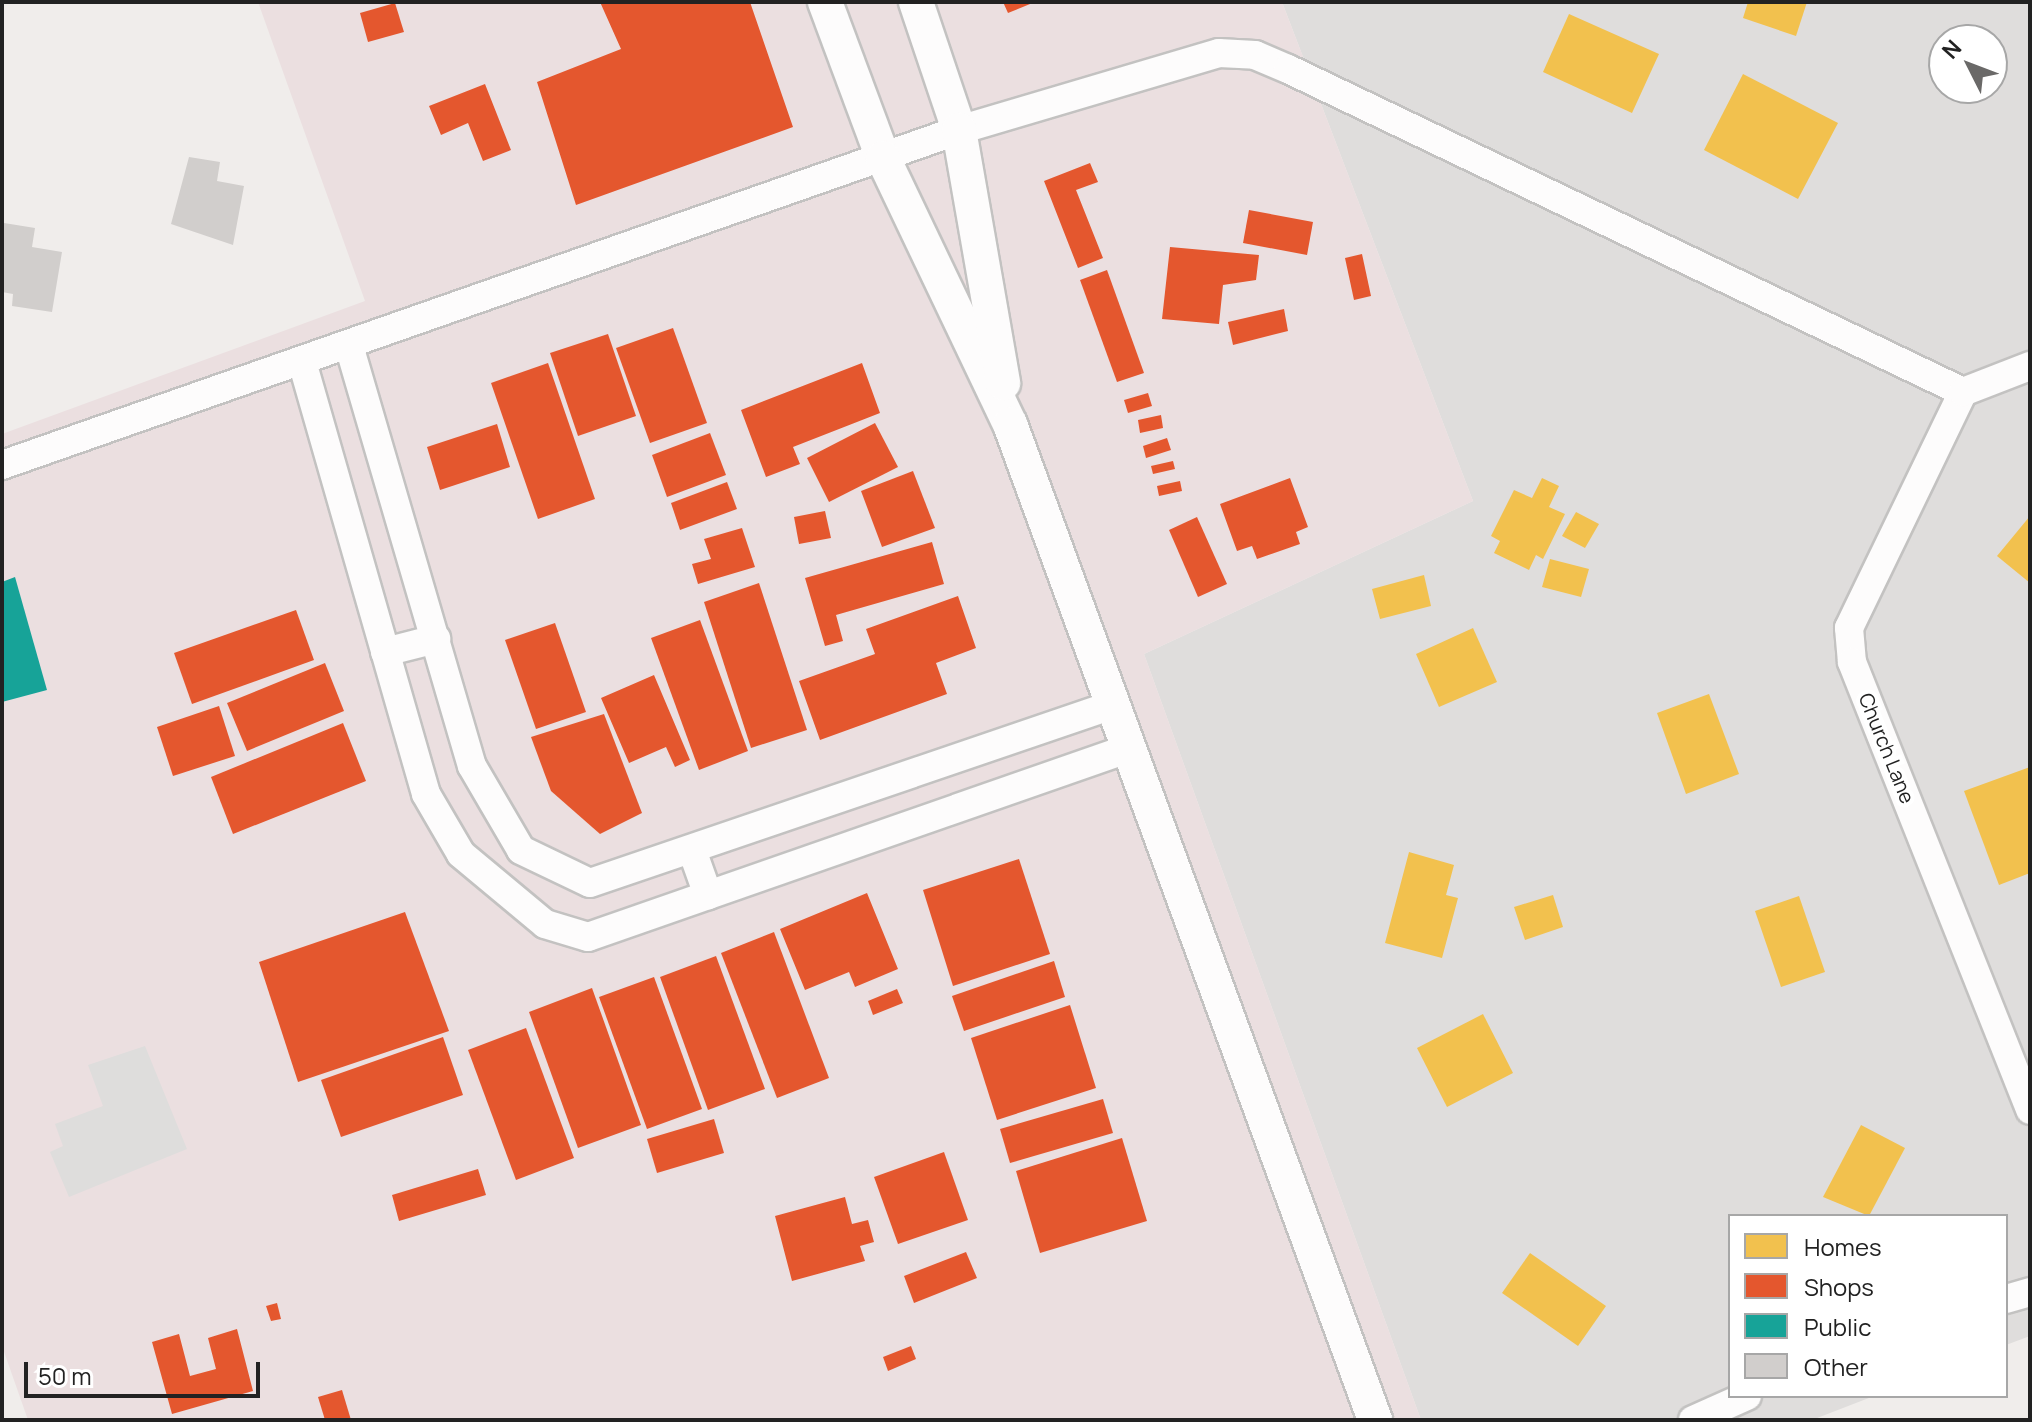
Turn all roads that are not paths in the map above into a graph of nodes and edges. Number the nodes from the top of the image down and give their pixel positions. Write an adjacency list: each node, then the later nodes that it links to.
1 (825, 2): 4 (street)
2 (916, 2): 3 (street)
3 (959, 130): 4 (street); 8 (street); 9 (street)
4 (883, 158): 5 (street); 9 (street)
5 (350, 349): 6 (street); 11 (street)
6 (303, 365): 10 (street); 12 (street)
7 (2030, 366): 8 (street)
8 (1963, 392): 17 (street, Church Lane)
9 (1010, 424): 13 (street)
10 (2, 465)
11 (436, 639): 12 (street); 15 (street)
12 (385, 652): 16 (street)
13 (1113, 705): 14 (street); 15 (street)
14 (1130, 748): 16 (street); 21 (street)
15 (692, 850): 16 (street)
16 (708, 895)
17 (2030, 1110)
18 (2030, 1292): 19 (street)
19 (2008, 1298)
20 (1742, 1398): 22 (street)
21 (1375, 1420)
22 (1693, 1420)

